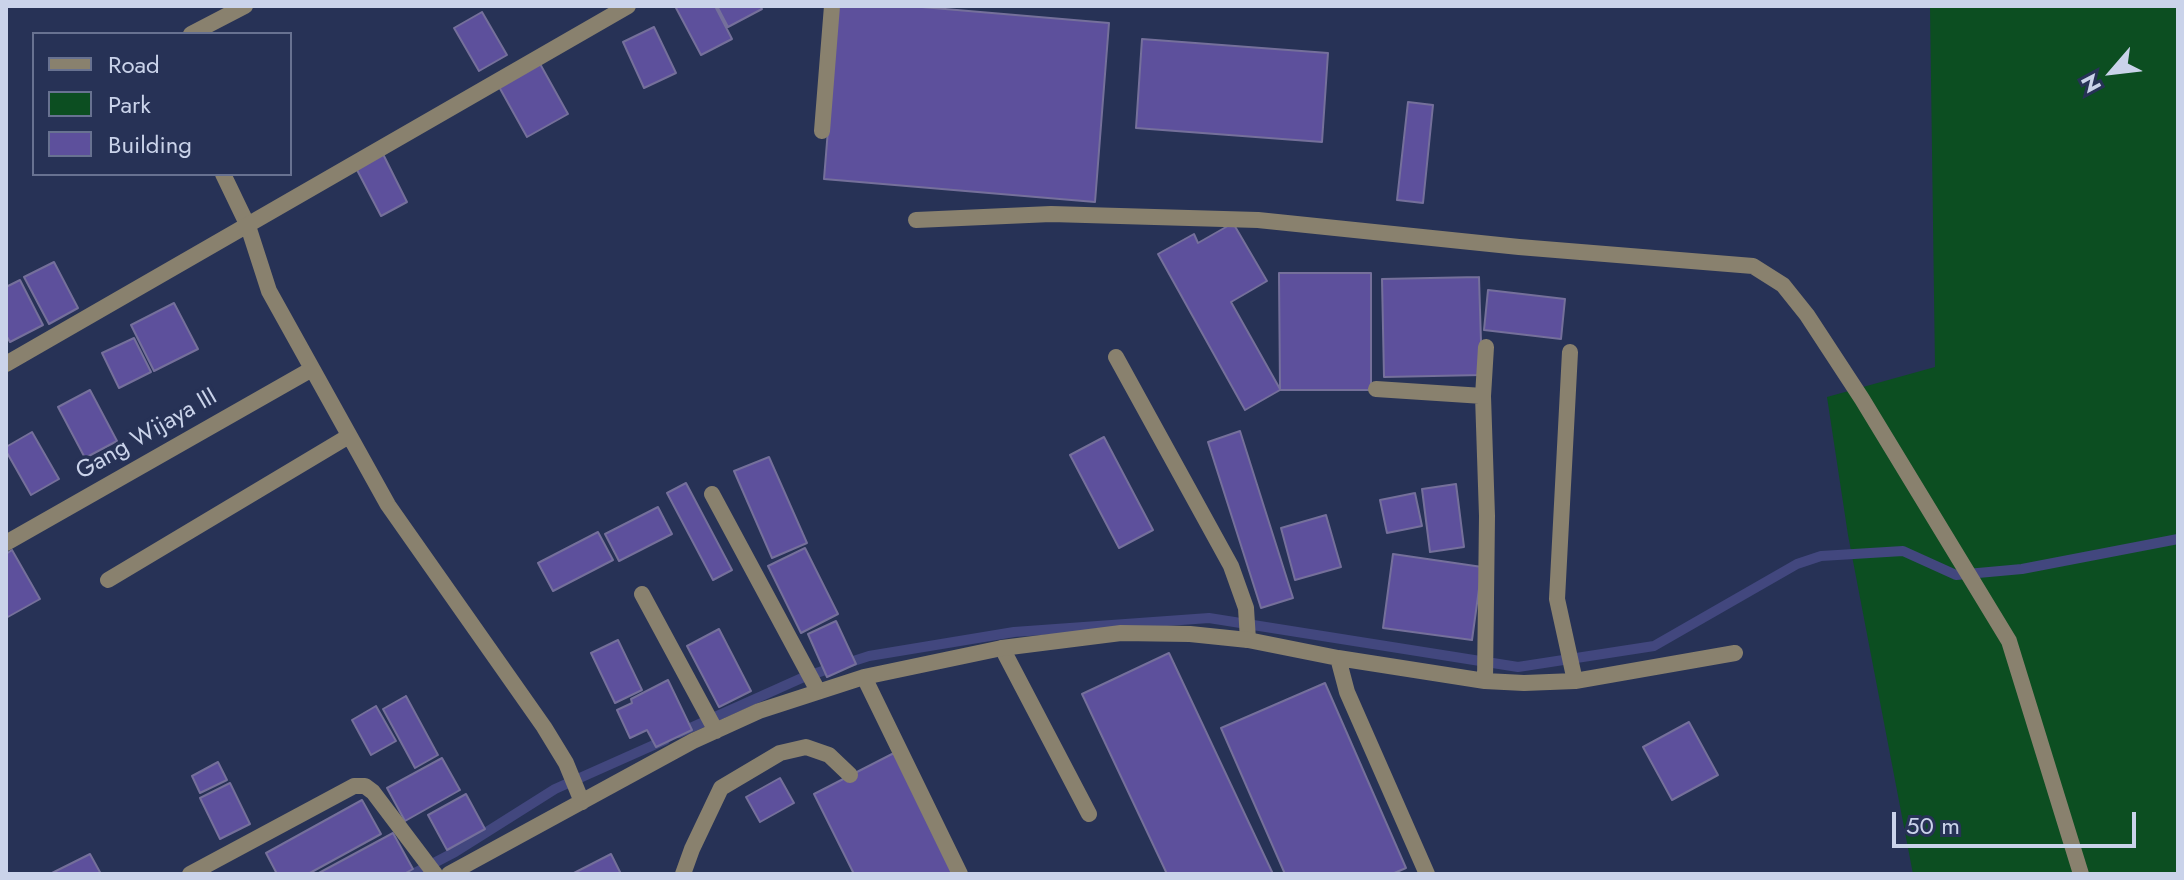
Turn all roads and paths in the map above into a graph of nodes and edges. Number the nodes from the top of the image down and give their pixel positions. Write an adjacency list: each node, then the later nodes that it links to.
1 (245, 6): 4 (street)
2 (628, 6): 8 (street)
3 (832, 6): 5 (street)
4 (195, 32)
5 (822, 131)
6 (224, 176): 8 (street)
7 (916, 220): 39 (street)
8 (248, 226): 12 (street); 13 (street)
9 (1486, 347): 15 (street)
10 (1570, 352): 27 (street)
11 (1116, 357): 21 (street)
12 (6, 364)
13 (312, 369): 16 (street); 18 (street, Gang Wijaya III)
14 (1376, 389): 15 (street)
15 (1483, 396): 26 (street)
16 (349, 436): 19 (street); 31 (street)
17 (712, 494): 28 (street)
18 (6, 543)
19 (108, 580)
20 (642, 594): 29 (street)
21 (1248, 640): 22 (street); 24 (street)
22 (1002, 648): 25 (street); 32 (street)
23 (1735, 653): 27 (street)
24 (1338, 658): 26 (street); 38 (street)
25 (864, 677): 28 (street); 37 (street)
26 (1485, 681): 27 (street)
27 (1575, 681)
28 (818, 691): 29 (street)
29 (716, 731): 31 (street)
30 (850, 775): 36 (street)
31 (579, 794): 35 (street)
32 (1089, 814)
33 (190, 874): 34 (street)
34 (435, 874)
35 (449, 874)
36 (683, 874)
37 (960, 874)
38 (1427, 874)
39 (2081, 874)

